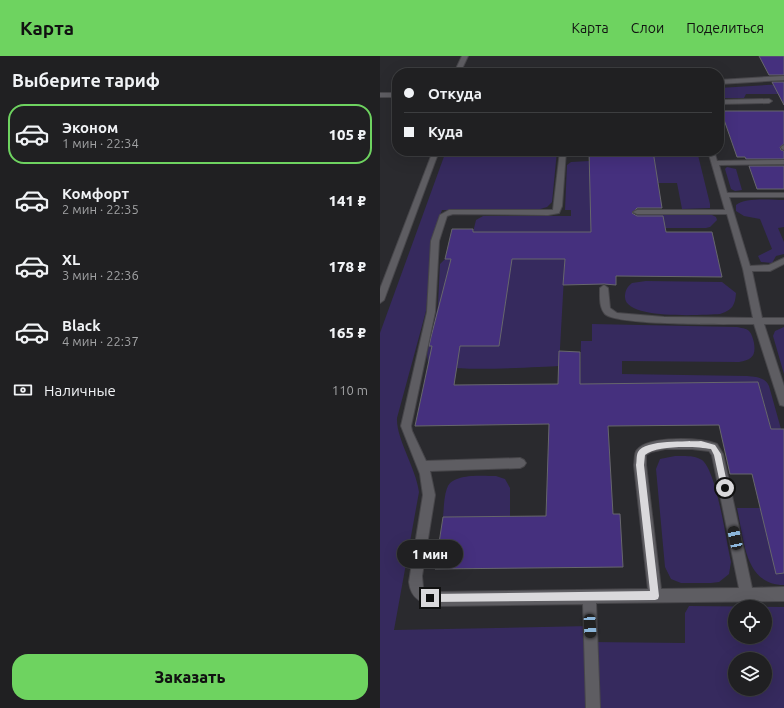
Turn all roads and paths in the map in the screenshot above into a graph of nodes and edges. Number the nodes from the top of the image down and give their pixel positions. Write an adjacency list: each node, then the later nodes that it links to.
1 (465, 56): 2 (street)
2 (459, 68)
3 (784, 78): 4 (street)
4 (724, 82)
5 (380, 95): 6 (street)
6 (392, 95)
7 (724, 102): 8 (street)
8 (769, 102)
9 (434, 156): 21 (street)
10 (563, 156): 26 (street)
11 (712, 156): 13 (street)
12 (784, 162): 13 (street)
13 (714, 163): 15 (street)
14 (784, 194): 15 (street)
15 (724, 195): 17 (street)
16 (637, 212): 17 (street)
17 (730, 212): 19 (street)
18 (784, 261): 19 (street)
19 (748, 269): 22 (street)
20 (604, 288): 22 (street)
21 (380, 300)
22 (758, 321): 23 (street); 24 (street)
23 (784, 322)
24 (784, 402)
25 (520, 463): 26 (street)
26 (423, 466): 29 (street)
27 (784, 594): 28 (street)
28 (747, 595): 30 (street); 30 (street)
29 (589, 596): 30 (street); 31 (street)
30 (655, 596)
31 (593, 708)

